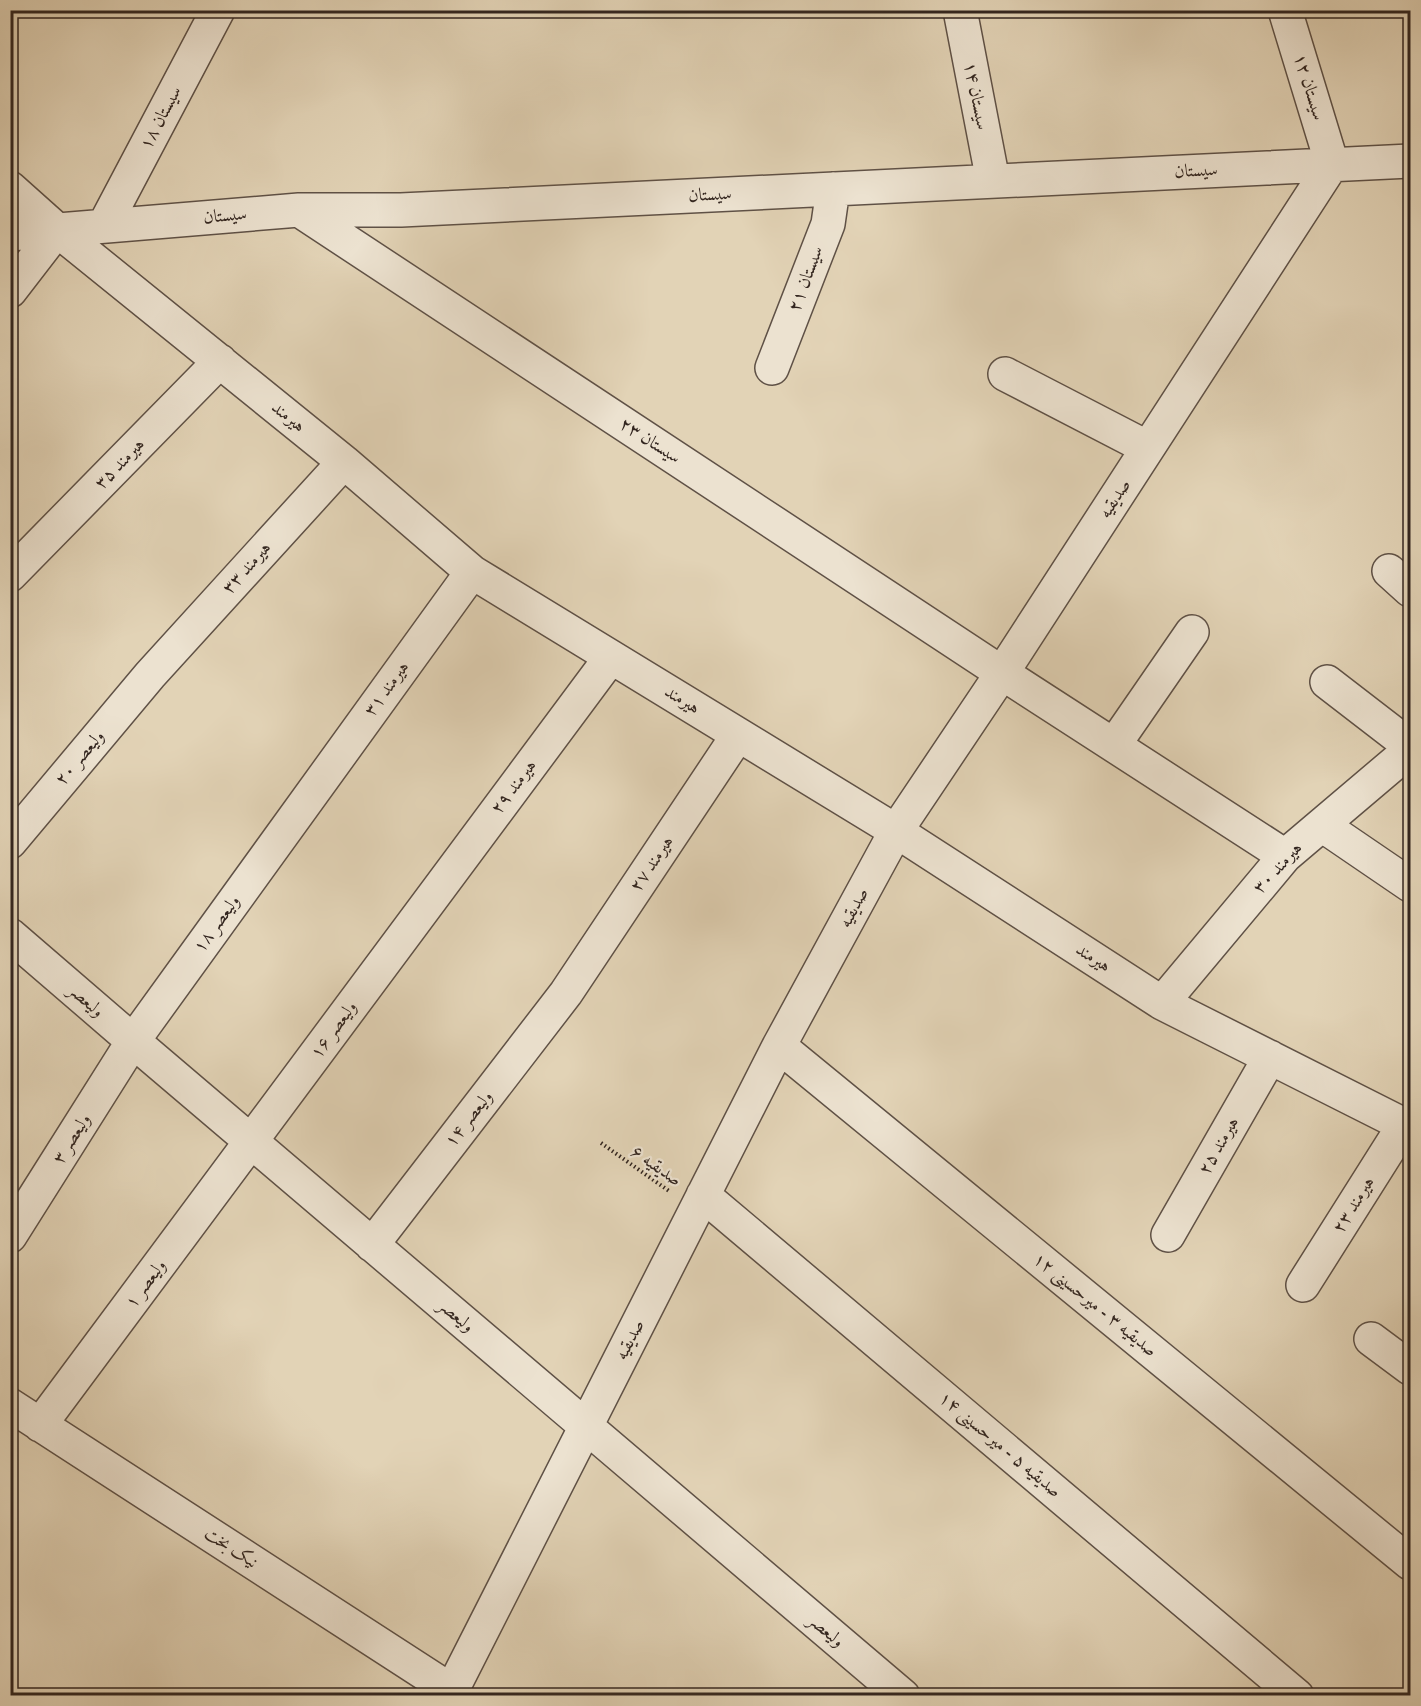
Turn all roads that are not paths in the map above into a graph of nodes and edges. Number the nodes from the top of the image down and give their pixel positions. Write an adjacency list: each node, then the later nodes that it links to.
1 (218, 10): 10 (street, سیستان ۱۸)
2 (960, 10): 6 (street, سیستان ۱۴)
3 (1285, 10): 5 (street, سیستان ۱۲)
4 (1410, 161): 5 (street, سیستان)
5 (1332, 164): 6 (street, سیستان); 17 (street, صدیقیه)
6 (993, 181): 8 (street, سیستان)
7 (10, 188): 11 (street, هیرمند)
8 (833, 189): 9 (street, سیستان); 15 (street, سیستان ۲۱)
9 (299, 210): 10 (street, سیستان); 23 (street, سیستان ۲۳)
10 (104, 226): 11 (street, سیستان)
11 (57, 230): 12 (street, سیستان); 13 (street); 14 (street, هیرمند)
12 (10, 234)
13 (10, 291)
14 (220, 362): 18 (street, هیرمند); 19 (street, هیرمند ۳۵)
15 (772, 368)
16 (1005, 374): 17 (street)
17 (1148, 448): 23 (street, صدیقیه)
18 (344, 462): 20 (street, هیرمند); 24 (street, هیرمند ۳۳)
19 (15, 570)
20 (472, 572): 22 (street, هیرمند); 29 (street, هیرمند ۳۱)
21 (1192, 632): 27 (street)
22 (611, 657): 26 (street, هیرمند); 35 (street, هیرمند ۲۹)
23 (1002, 673): 27 (street, سیستان ۲۳); 31 (street, صدیقیه)
24 (150, 675): 32 (street, ولیعصر ۲۰)
25 (1327, 682): 28 (street)
26 (738, 735): 31 (street, هیرمند); 37 (street, هیرمند ۲۷)
27 (1114, 745): 33 (street, سیستان ۲۳)
28 (1410, 748): 30 (street, هیرمند ۳۰)
29 (302, 807): 39 (street, ولیعصر ۱۸)
30 (1322, 825): 33 (street, هیرمند ۳۰); 34 (street)
31 (896, 831): 38 (street, هیرمند); 40 (street, صدیقیه)
32 (10, 842)
33 (1285, 856): 38 (street, هیرمند ۳۰)
34 (1410, 885)
35 (417, 918): 43 (street, ولیعصر ۱۶)
36 (10, 935): 39 (street, ولیعصر)
37 (566, 993): 47 (street, ولیعصر ۱۴)
38 (1162, 1002): 41 (street, هیرمند)
39 (133, 1041): 43 (street, ولیعصر); 46 (street, ولیعصر ۳)
40 (779, 1046): 44 (street, صدیقیه); 54 (street, صدیقیه ۳ - میرحسینی ۱۲)
41 (1270, 1058): 42 (street, هیرمند); 45 (street, هیرمند ۲۵)
42 (1407, 1127): 48 (street, هیرمند ۲۳)
43 (251, 1142): 47 (street, ولیعصر); 52 (street, ولیعصر ۱)
44 (700, 1203): 53 (street, صدیقیه); 57 (street, صدیقیه ۵ - میرحسینی ۱۴)
45 (1168, 1235)
46 (10, 1236)
47 (372, 1245): 53 (street, ولیعصر)
48 (1303, 1285)
49 (1371, 1339): 50 (street)
50 (1410, 1368)
51 (10, 1405): 52 (street, نیک بخت)
52 (40, 1425): 55 (street, نیک بخت)
53 (586, 1427): 55 (street, صدیقیه); 56 (street, ولیعصر)
54 (1410, 1563)
55 (450, 1693)
56 (903, 1695)
57 (1297, 1695)

